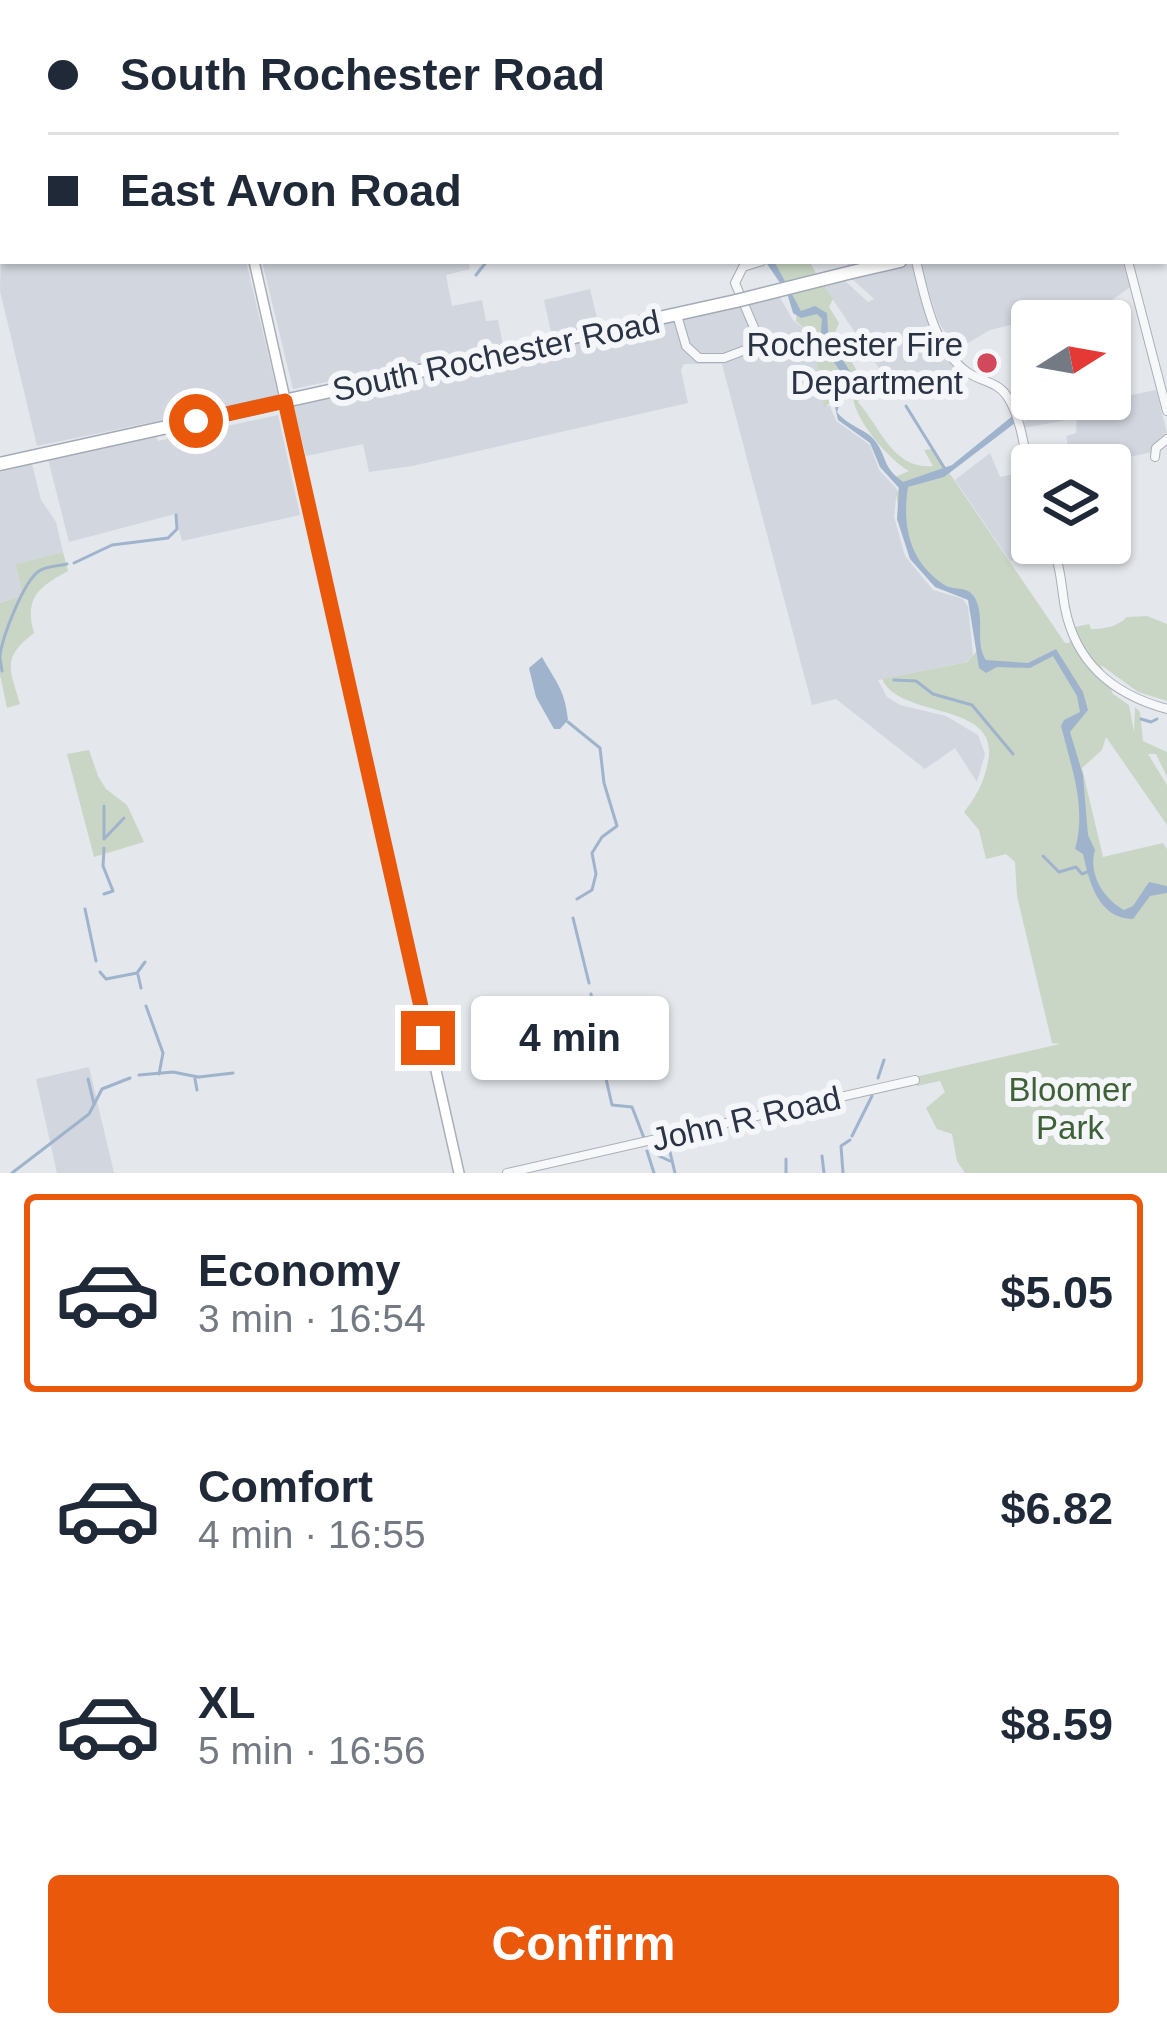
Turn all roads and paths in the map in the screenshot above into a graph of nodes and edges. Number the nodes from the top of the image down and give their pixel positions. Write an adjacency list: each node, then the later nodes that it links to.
1 (255, 264): 7 (main road)
2 (752, 264): 6 (street)
3 (887, 264): 6 (main road, South Rochester Road, bridge)
4 (917, 264): 10 (street)
5 (1129, 264): 8 (street)
6 (677, 315): 7 (main road, South Rochester Road)
7 (285, 401): 12 (main road, South Rochester Road); 16 (main road)
8 (1167, 411)
9 (1167, 439): 11 (street)
10 (1021, 444)
11 (1155, 457)
12 (0, 464)
13 (1059, 564): 14 (street)
14 (1167, 709)
15 (915, 1080): 17 (street, John R Road)
16 (459, 1173)
17 (507, 1173)

